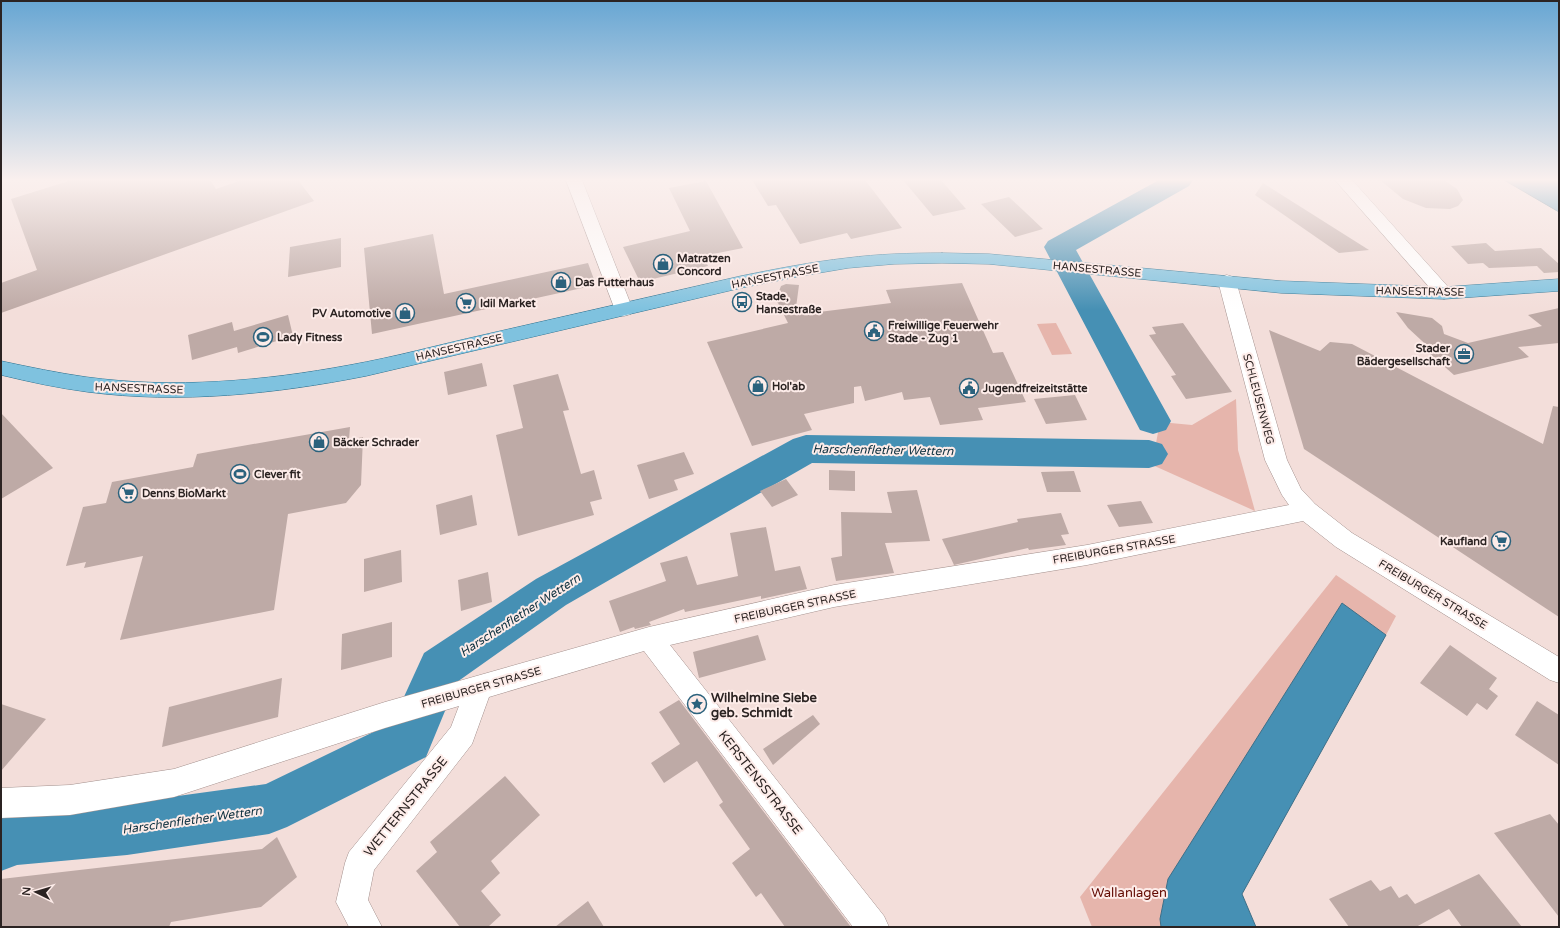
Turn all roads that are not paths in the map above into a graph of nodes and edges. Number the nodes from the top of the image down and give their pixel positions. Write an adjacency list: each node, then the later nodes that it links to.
1 (591, 223): 6 (street)
2 (1382, 223): 5 (street)
3 (1227, 281): 5 (main road, HANSESTRASSE); 6 (main road, HANSESTRASSE); 8 (street, SCHLEUSENWEG)
4 (1559, 285): 5 (main road, HANSESTRASSE)
5 (1444, 293)
6 (624, 310): 7 (main road, HANSESTRASSE)
7 (1, 368)
8 (1307, 511): 9 (street, FREIBURGER STRASSE); 10 (street, FREIBURGER STRASSE)
9 (649, 638): 11 (street, FREIBURGER STRASSE); 14 (street, KERSTENSSTRASSE)
10 (1559, 671)
11 (479, 688): 12 (street, FREIBURGER STRASSE); 13 (street, WETTERNSTRASSE)
12 (1, 802)
13 (366, 927)
14 (873, 927)

